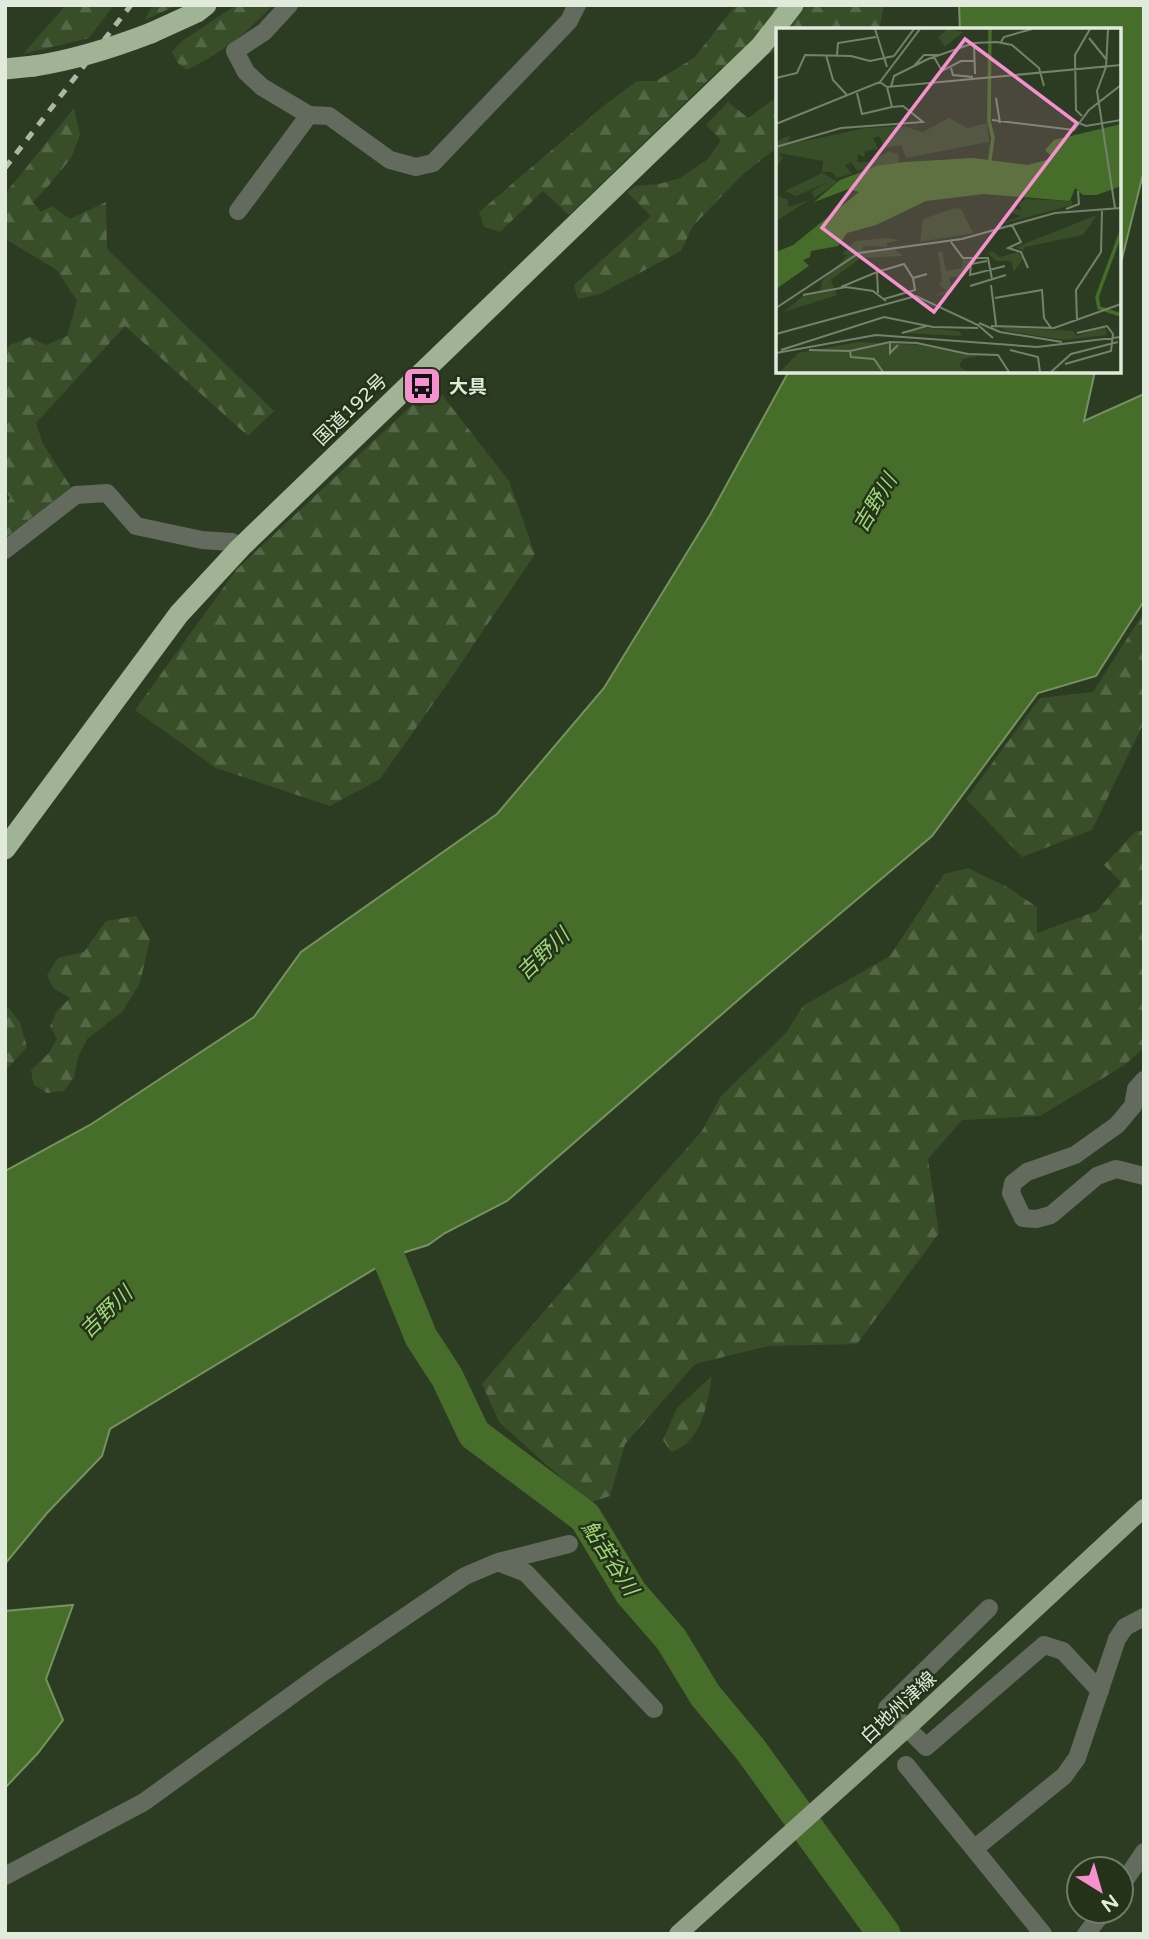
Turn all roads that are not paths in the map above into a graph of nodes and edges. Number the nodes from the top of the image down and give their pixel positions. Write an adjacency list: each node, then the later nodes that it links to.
1 (206, 5): 5 (highway, bridge)
2 (289, 5): 6 (street)
3 (577, 5): 6 (street)
4 (793, 5): 8 (highway, 国道192号)
5 (7, 70)
6 (309, 115): 7 (street)
7 (238, 211)
8 (241, 547): 9 (street); 10 (highway, 国道192号)
9 (5, 550)
10 (5, 849)
11 (1144, 1080): 12 (street)
12 (1144, 1176)
13 (1144, 1508): 20 (main road, 白地州津線)
14 (569, 1544): 15 (street)
15 (498, 1562): 19 (street); 23 (street)
16 (989, 1608): 20 (street)
17 (1144, 1617): 18 (street)
18 (1100, 1691): 20 (street); 22 (street)
19 (654, 1709)
20 (906, 1729): 24 (main road, 白地州津線)
21 (906, 1765): 22 (street)
22 (974, 1849): 25 (street)
23 (5, 1876)
24 (678, 1934)
25 (1043, 1934)

